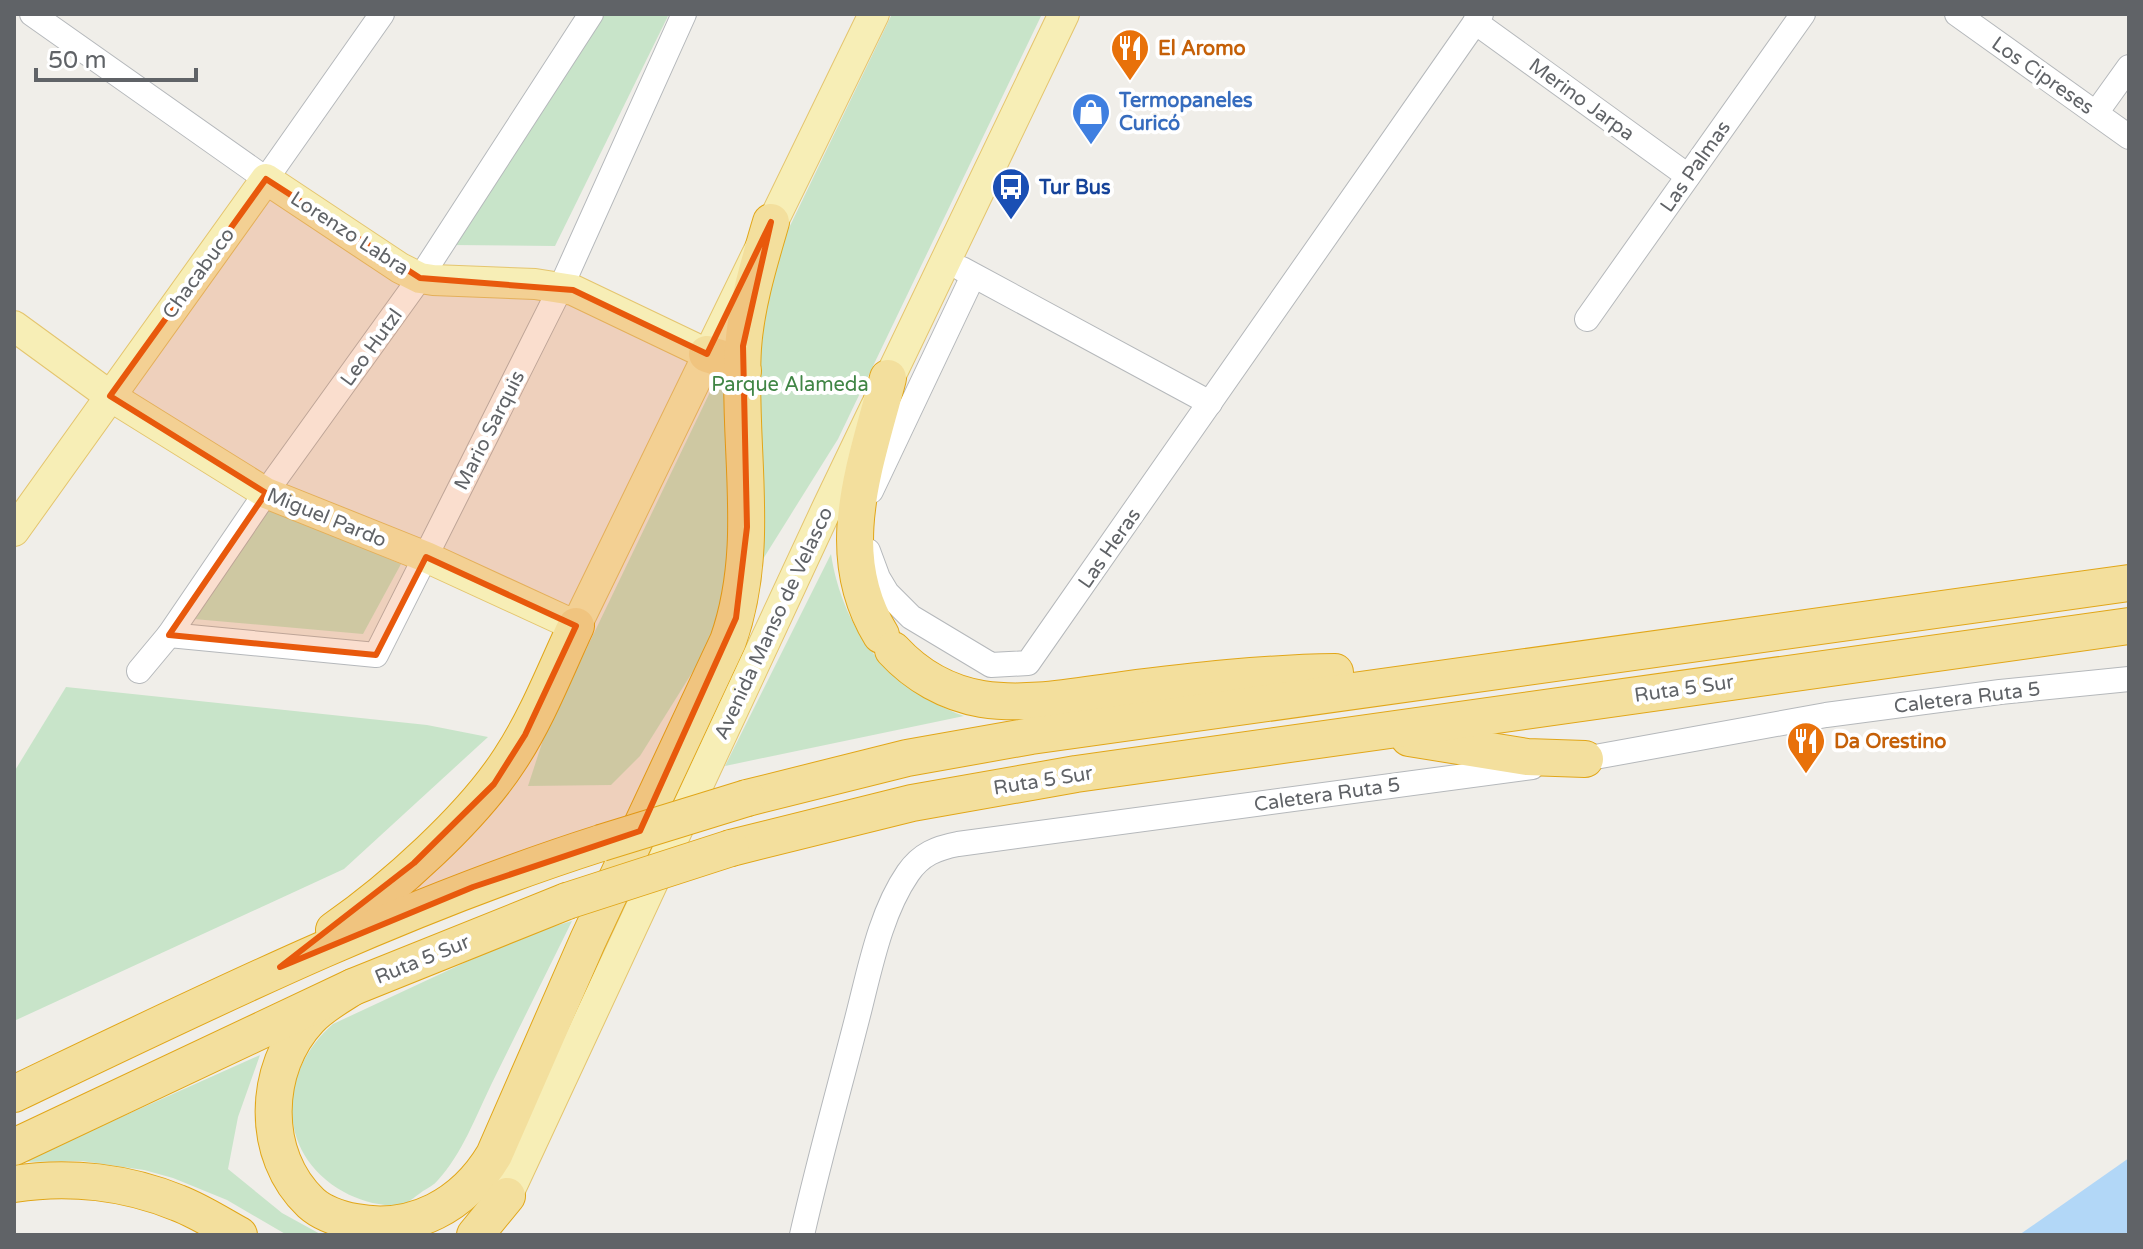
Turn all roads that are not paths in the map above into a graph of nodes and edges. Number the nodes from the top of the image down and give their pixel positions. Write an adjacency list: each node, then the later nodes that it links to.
1 (32, 14): 15 (street, Lorenzo Labra)
2 (382, 14): 15 (street, Chacabuco)
3 (591, 14): 19 (street, Leo Hutzl)
4 (684, 14): 20 (street, Mario Sarquis)
5 (874, 14): 16 (main road)
6 (1064, 14): 17 (main road, Avenida Manso de Velasco)
7 (1803, 14): 14 (street, Las Palmas)
8 (1957, 14): 10 (street, Los Cipreses)
9 (1478, 18): 14 (street, Merino Jarpa); 27 (street, Las Heras)
10 (1982, 21): 12 (street, Los Cipreses)
11 (2129, 67): 12 (street)
12 (2096, 113): 13 (street, Los Cipreses)
13 (2129, 137)
14 (1688, 176): 21 (street, Las Palmas)
15 (266, 179): 19 (main road, Lorenzo Labra); 26 (main road, Chacabuco)
16 (771, 222): 23 (main road); 24 (highway)
17 (946, 258): 18 (street); 25 (main road, Avenida Manso de Velasco)
18 (973, 276): 27 (street); 27 (street, Las Heras)
19 (420, 278): 20 (main road, Lorenzo Labra); 28 (street, Leo Hutzl)
20 (561, 287): 23 (main road, Lorenzo Labra); 30 (street, Mario Sarquis)
21 (1587, 319)
22 (14, 326): 26 (main road, Miguel Pardo)
23 (707, 354): 24 (highway); 32 (main road)
24 (743, 371): 41 (highway)
25 (888, 378): 35 (highway); 45 (main road, Avenida Manso de Velasco)
26 (110, 396): 28 (main road, Miguel Pardo); 29 (main road, Chacabuco)
27 (1210, 403)
28 (266, 493): 30 (main road, Miguel Pardo); 34 (street, Leo Hutzl)
29 (14, 531)
30 (426, 557): 32 (main road, Miguel Pardo); 34 (street, Mario Sarquis)
31 (2129, 583): 35 (highway, Ruta 5 Sur)
32 (576, 626): 40 (highway)
33 (2129, 626): 38 (highway, Ruta 5 Sur)
34 (169, 635): 36 (street, Leo Hutzl)
35 (1505, 669): 40 (highway, Ruta 5 Sur, bridge)
36 (139, 671)
37 (2129, 679): 39 (street, Caletera Ruta 5)
38 (1356, 735): 39 (highway); 41 (highway, Ruta 5 Sur, bridge)
39 (1585, 759): 49 (street, Caletera Ruta 5)
40 (280, 967): 42 (highway, Ruta 5 Sur)
41 (353, 987): 43 (highway, Ruta 5 Sur)
42 (14, 1094)
43 (14, 1147)
44 (14, 1184): 46 (highway)
45 (507, 1196): 47 (highway); 48 (street, Avenida Manso de Velasco)
46 (239, 1235)
47 (475, 1235)
48 (489, 1235)
49 (802, 1235)

